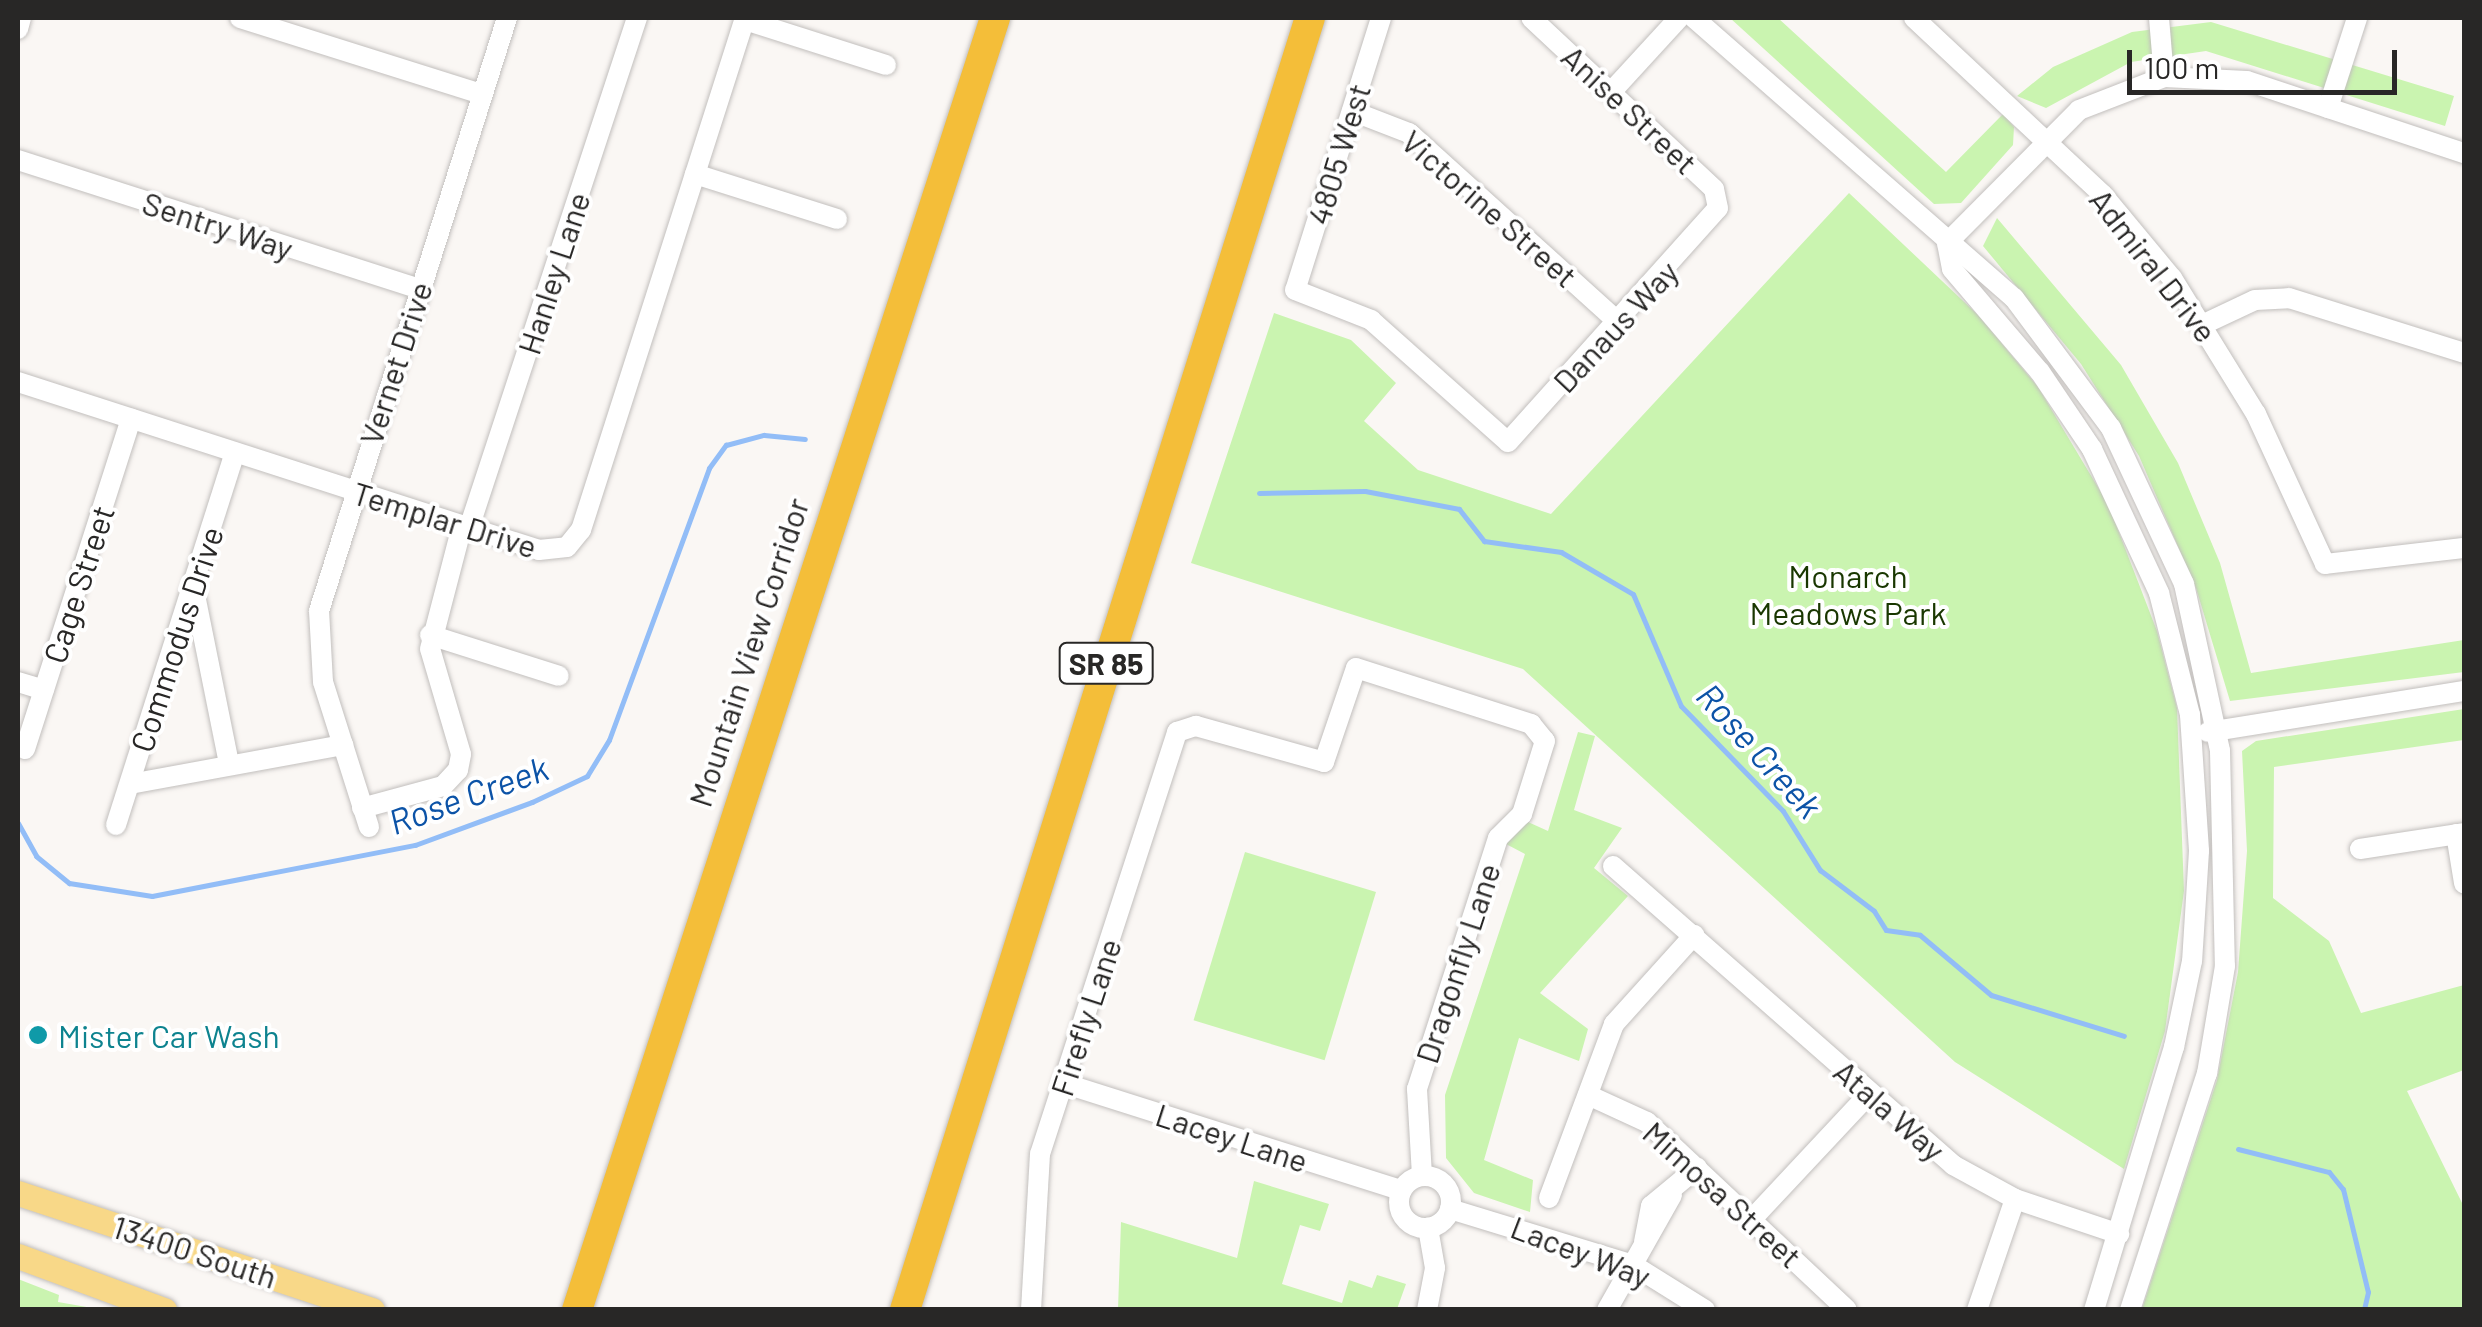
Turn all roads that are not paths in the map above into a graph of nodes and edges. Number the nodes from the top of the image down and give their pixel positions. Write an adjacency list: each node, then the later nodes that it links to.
1 (21, 18): 16 (street)
2 (240, 18): 15 (street)
3 (507, 18): 20 (street, Vernet Drive)
4 (637, 18): 39 (street, Hanley Lane)
5 (994, 18): 78 (highway, Mountain View Corridor)
6 (1310, 18): 79 (highway, SR 85)
7 (1381, 18): 22 (street, 4805 West)
8 (1531, 18): 19 (street, Anise Street)
9 (1679, 18): 19 (street)
10 (1694, 18): 29 (street)
11 (1914, 18): 23 (street, Admiral Drive)
12 (2159, 18): 18 (street)
13 (2357, 18): 21 (street)
14 (745, 19): 17 (street); 26 (street, Templar Drive)
15 (264, 21): 20 (street)
16 (18, 29)
17 (886, 65)
18 (2164, 77): 21 (street); 23 (street)
19 (1612, 91): 27 (street, Anise Street)
20 (481, 94): 30 (street, Vernet Drive)
21 (2328, 108): 24 (street)
22 (1352, 111): 31 (street, Victorine Street); 36 (street, 4805 West)
23 (2045, 138): 29 (street); 32 (street, Admiral Drive)
24 (2464, 153)
25 (18, 160): 30 (street, Sentry Way)
26 (695, 174): 28 (street); 39 (street, Templar Drive)
27 (1718, 208): 31 (street, Danaus Way)
28 (836, 219)
29 (1946, 244): 47 (street); 49 (street)
30 (419, 289): 38 (street, Vernet Drive)
31 (1619, 323): 36 (street, Danaus Way)
32 (2204, 324): 33 (street); 40 (street, Admiral Drive)
33 (2464, 352)
34 (19, 388): 35 (street, Templar Drive)
35 (132, 419): 37 (street, Templar Drive); 45 (street, Cage Street)
36 (1508, 442)
37 (235, 452): 38 (street, Templar Drive); 41 (street, Commodus Drive)
38 (354, 491): 39 (street, Templar Drive); 50 (street, Vernet Drive)
39 (466, 527): 42 (street, Hanley Lane)
40 (2464, 548)
41 (193, 585): 52 (street); 53 (street, Commodus Drive)
42 (430, 635): 43 (street); 54 (street, Hanley Lane)
43 (559, 676)
44 (18, 682): 45 (street)
45 (44, 690): 51 (street, Cage Street)
46 (2464, 691): 47 (street)
47 (2218, 730): 49 (street); 87 (street)
48 (1177, 732): 61 (street, Firefly Lane); 65 (street, Dragonfly Lane)
49 (2191, 734): 73 (street)
50 (342, 744): 52 (street); 54 (street, Vernet Drive)
51 (26, 749)
52 (229, 764): 53 (street)
53 (130, 784): 55 (street, Commodus Drive)
54 (366, 817)
55 (116, 825)
56 (2460, 833): 57 (street); 59 (street)
57 (2360, 849)
58 (1613, 866): 60 (street, Atala Way)
59 (2464, 883)
60 (1694, 934): 62 (street, Atala Way); 63 (street)
61 (1063, 1083): 66 (street, Lacey Lane); 80 (street, Firefly Lane)
62 (1868, 1094): 69 (street, Atala Way); 71 (street)
63 (1588, 1095): 64 (street, Mimosa Street); 68 (street)
64 (1697, 1168): 71 (street, Mimosa Street); 75 (street)
65 (1422, 1176): 66 (street); 70 (street)
66 (1402, 1190): 72 (street)
67 (18, 1192): 77 (main road, 13400 South)
68 (1549, 1198)
69 (2015, 1199): 73 (street, Atala Way); 85 (street)
70 (1450, 1209): 72 (street); 75 (street, Lacey Way)
71 (1753, 1218): 84 (street, Mimosa Street)
72 (1428, 1228): 81 (street)
73 (2119, 1234): 86 (street)
74 (18, 1256): 76 (main road, 13400 South)
75 (1633, 1265): 82 (street); 83 (street, Lacey Way)
76 (164, 1310)
77 (372, 1310)
78 (577, 1310)
79 (905, 1310)
80 (1030, 1310)
81 (1428, 1310)
82 (1606, 1310)
83 (1705, 1310)
84 (1846, 1310)
85 (1978, 1310)
86 (2094, 1310)
87 (2130, 1310)

